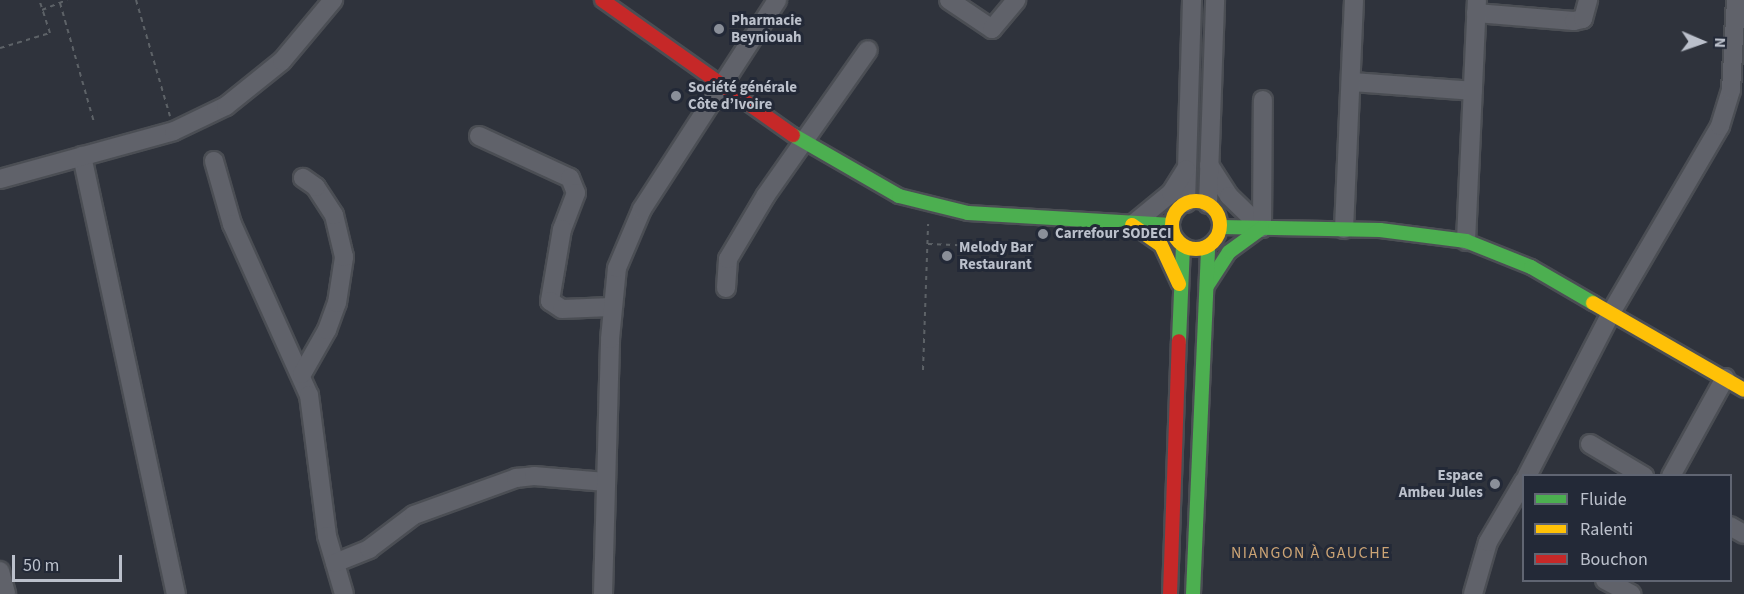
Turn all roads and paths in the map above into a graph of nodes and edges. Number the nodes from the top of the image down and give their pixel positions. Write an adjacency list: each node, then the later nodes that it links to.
1 (39, 0): 16 (path)
2 (67, 0): 14 (path)
3 (136, 0): 24 (path)
4 (333, 0): 24 (street)
5 (602, 0): 19 (street)
6 (777, 0): 19 (street)
7 (949, 0): 8 (street)
8 (1016, 0)
9 (1192, 0): 30 (street)
10 (1215, 0): 29 (street)
11 (1353, 0): 20 (street)
12 (1588, 0): 15 (street)
13 (1736, 0): 50 (street)
14 (60, 3): 16 (path); 23 (path)
15 (1477, 7): 21 (street)
16 (42, 10): 17 (path)
17 (0, 48)
18 (868, 50): 26 (street)
19 (721, 82): 26 (street); 49 (street)
20 (1352, 82): 21 (street); 40 (street)
21 (1473, 91): 41 (street)
22 (1263, 99): 39 (street)
23 (93, 122)
24 (174, 130): 27 (street)
25 (479, 136): 49 (street)
26 (804, 142): 35 (street); 46 (street)
27 (82, 156): 32 (street); 65 (street)
28 (214, 161): 52 (street)
29 (1209, 165): 34 (street); 39 (street)
30 (1186, 169): 33 (street); 35 (street)
31 (303, 178): 52 (street)
32 (0, 179)
33 (1186, 203): 34 (street); 36 (street)
34 (1208, 204): 38 (street)
35 (1132, 225): 36 (street); 48 (street)
36 (1172, 225): 43 (street)
37 (928, 226): 42 (path)
38 (1221, 227): 39 (street); 45 (street)
39 (1262, 228): 40 (street); 47 (street)
40 (1344, 229): 41 (street)
41 (1466, 241): 50 (street)
42 (927, 244): 44 (path); 51 (path)
43 (1183, 246): 45 (street); 48 (street)
44 (1007, 247)
45 (1208, 247): 47 (street)
46 (726, 288)
47 (1206, 288): 69 (street)
48 (1181, 289): 68 (street)
49 (611, 308): 59 (street)
50 (1612, 311): 53 (street); 56 (street)
51 (923, 370)
52 (302, 374): 61 (street)
53 (1725, 378): 54 (street); 58 (street)
54 (1744, 390)
55 (1590, 444): 57 (street)
56 (1528, 474)
57 (1641, 474)
58 (1672, 474)
59 (606, 482): 61 (street); 67 (street)
60 (1522, 484): 70 (street)
61 (335, 563): 66 (street)
62 (0, 571): 64 (street)
63 (1607, 582): 71 (street)
64 (6, 594)
65 (176, 594)
66 (344, 594)
67 (603, 594)
68 (1170, 594)
69 (1194, 594)
70 (1473, 594)
71 (1631, 594)

